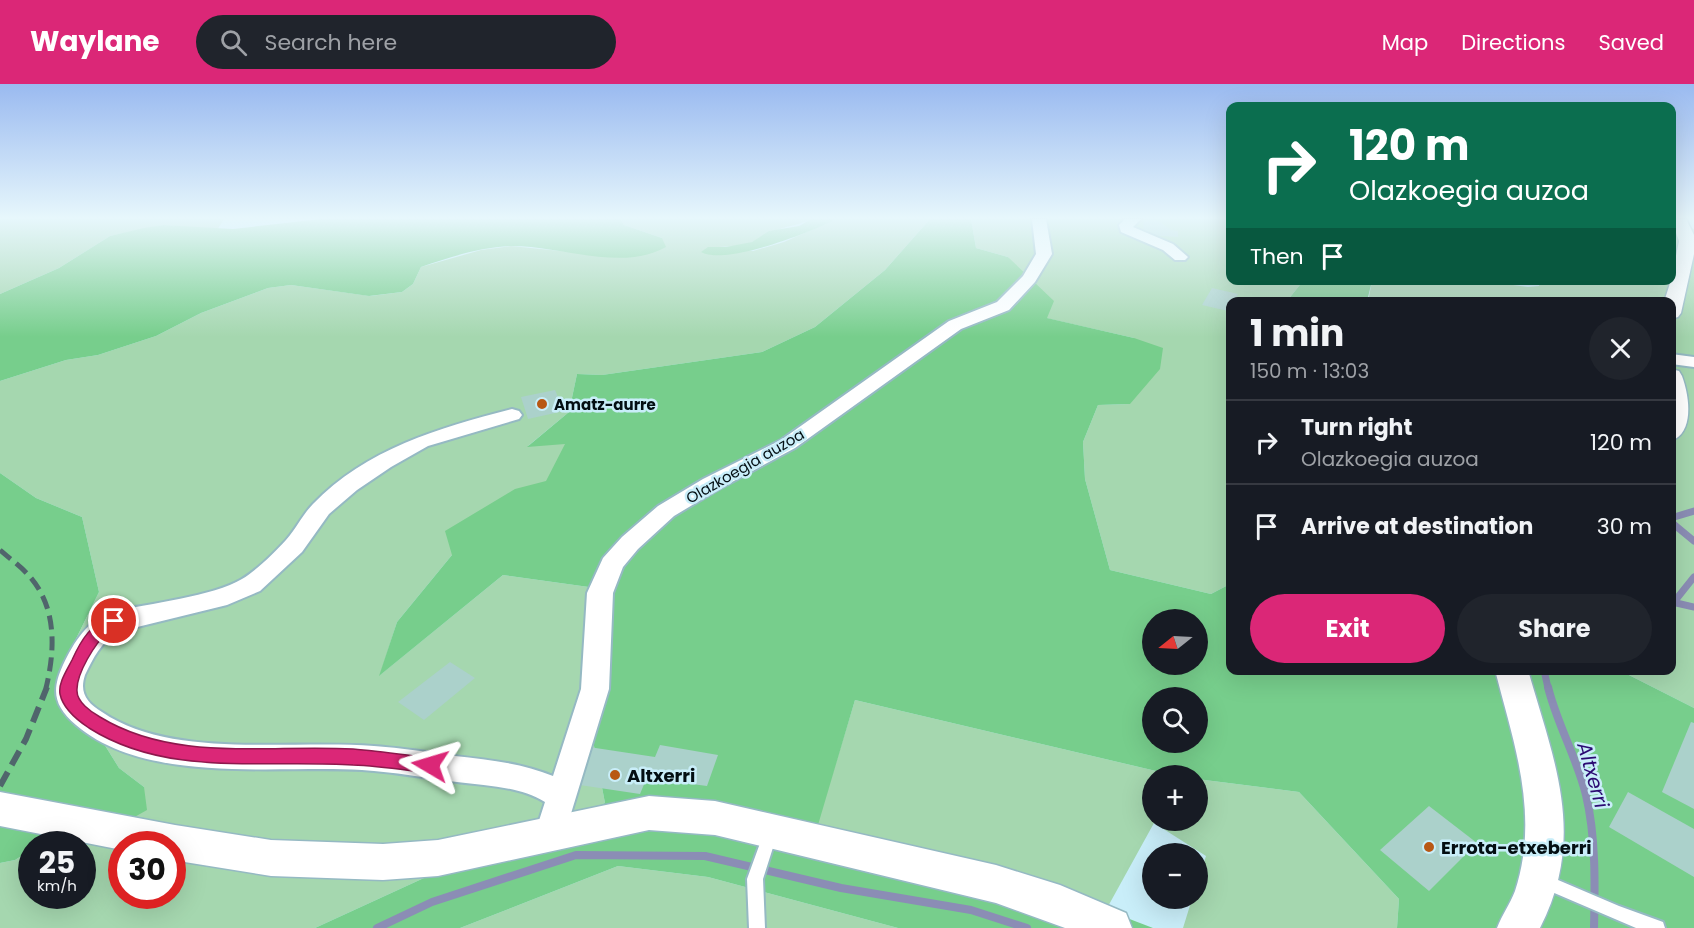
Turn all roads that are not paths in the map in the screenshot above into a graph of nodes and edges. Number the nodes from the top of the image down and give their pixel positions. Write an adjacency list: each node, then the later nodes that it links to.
1 (1041, 258): 10 (street, Olazkoegia auzoa)
2 (1684, 258): 3 (street)
3 (1675, 297)
4 (1676, 360): 5 (street)
5 (1694, 362)
6 (1676, 391): 8 (street)
7 (512, 415): 10 (street)
8 (1676, 429)
9 (1512, 675): 14 (street)
10 (561, 796): 12 (street, Olazkoegia auzoa)
11 (0, 809): 12 (street)
12 (551, 833): 13 (street)
13 (768, 840): 15 (lane); 16 (street)
14 (1538, 878): 17 (street); 18 (lane)
15 (757, 928)
16 (1111, 928)
17 (1518, 928)
18 (1657, 928)

